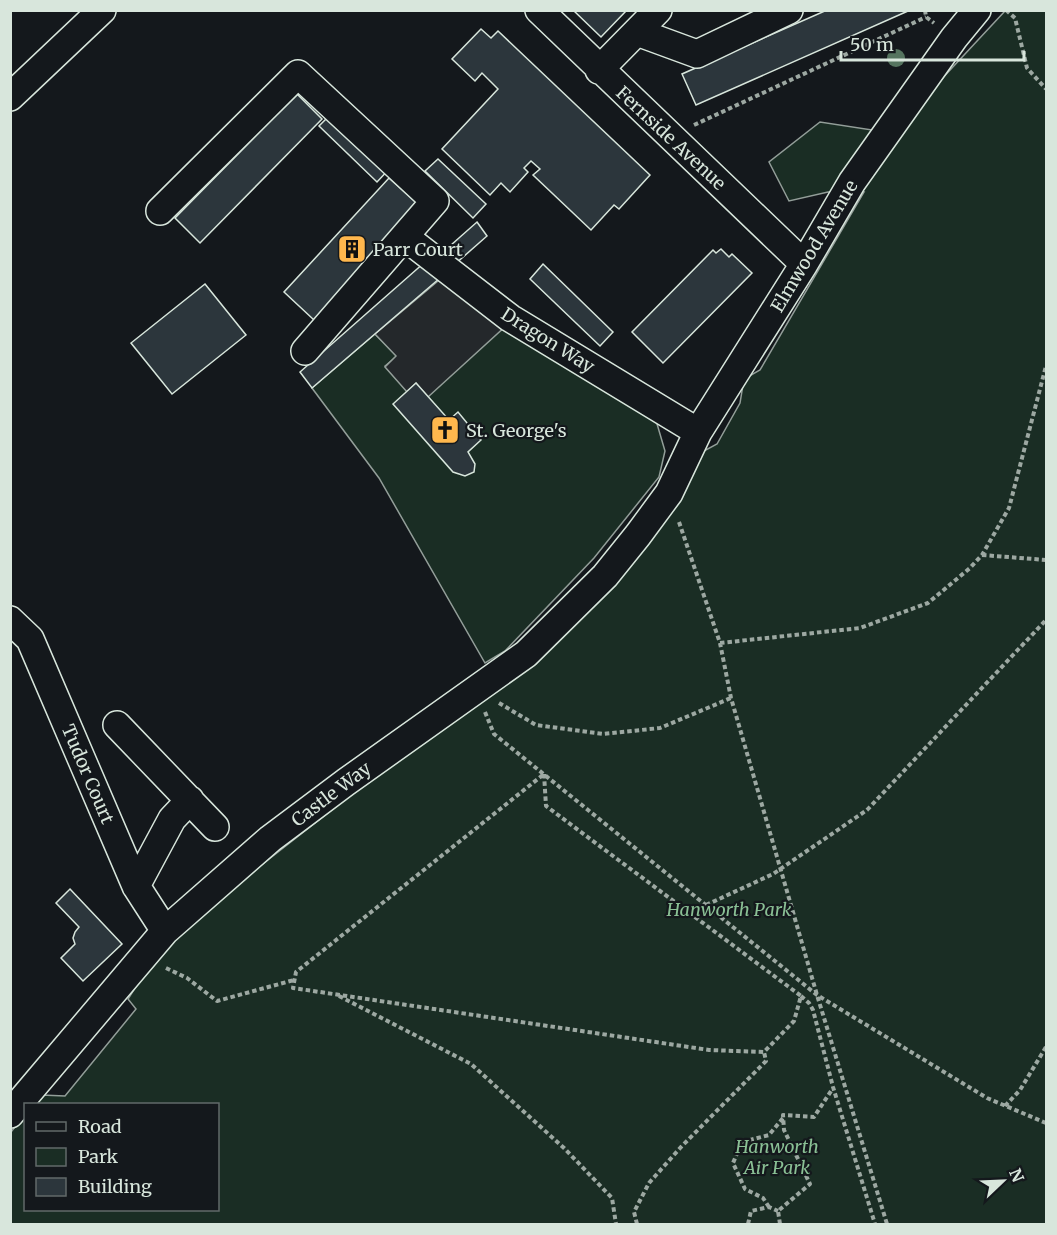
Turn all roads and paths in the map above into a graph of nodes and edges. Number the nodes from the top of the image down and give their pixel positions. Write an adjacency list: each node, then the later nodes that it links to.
1 (102, 10): 11 (street)
2 (539, 10): 9 (street, Fernside Avenue)
3 (658, 10): 8 (street)
4 (789, 10): 8 (street)
5 (977, 10): 15 (street, Elmwood Avenue)
6 (1006, 10): 10 (path)
7 (926, 17): 12 (path)
8 (637, 32): 9 (street)
9 (599, 70): 12 (street, Fernside Avenue)
10 (1047, 89)
11 (10, 97)
12 (669, 137): 15 (street, Fernside Avenue)
13 (160, 211): 14 (street)
14 (405, 237): 16 (street); 18 (street, Dragon Way)
15 (804, 264): 18 (street, Elmwood Avenue)
16 (305, 351)
17 (1047, 366): 20 (path)
18 (698, 432): 19 (street, Elmwood Avenue)
19 (669, 493): 24 (path); 25 (street, Castle Way)
20 (982, 555): 21 (path); 24 (path)
21 (1047, 560)
22 (10, 620): 32 (street, Tudor Court)
23 (1047, 620): 31 (path)
24 (720, 643): 26 (path)
25 (475, 689): 26 (path); 28 (path); 34 (street, Castle Way)
26 (731, 698): 31 (path)
27 (117, 724): 29 (street)
28 (544, 774): 33 (path); 36 (path); 39 (path)
29 (190, 800): 30 (street); 32 (street)
30 (215, 826)
31 (780, 869): 33 (path); 38 (path)
32 (136, 886): 34 (street, Tudor Court)
33 (706, 905): 38 (path)
34 (165, 931): 35 (street, Castle Way)
35 (142, 959): 36 (path); 45 (street, Castle Way)
36 (294, 980): 37 (path)
37 (336, 994): 42 (path); 50 (path)
38 (817, 994): 40 (path); 44 (path); 55 (path)
39 (801, 996): 40 (path); 42 (path)
40 (809, 1003): 43 (path)
41 (1047, 1047): 44 (path)
42 (764, 1052): 51 (path)
43 (833, 1087): 46 (path); 54 (path)
44 (1005, 1106): 47 (path)
45 (10, 1114)
46 (783, 1117): 48 (path); 49 (path)
47 (1047, 1123)
48 (769, 1207): 49 (path); 52 (path)
49 (778, 1211): 53 (path)
50 (616, 1224)
51 (637, 1224)
52 (748, 1224)
53 (780, 1224)
54 (875, 1224)
55 (886, 1224)

